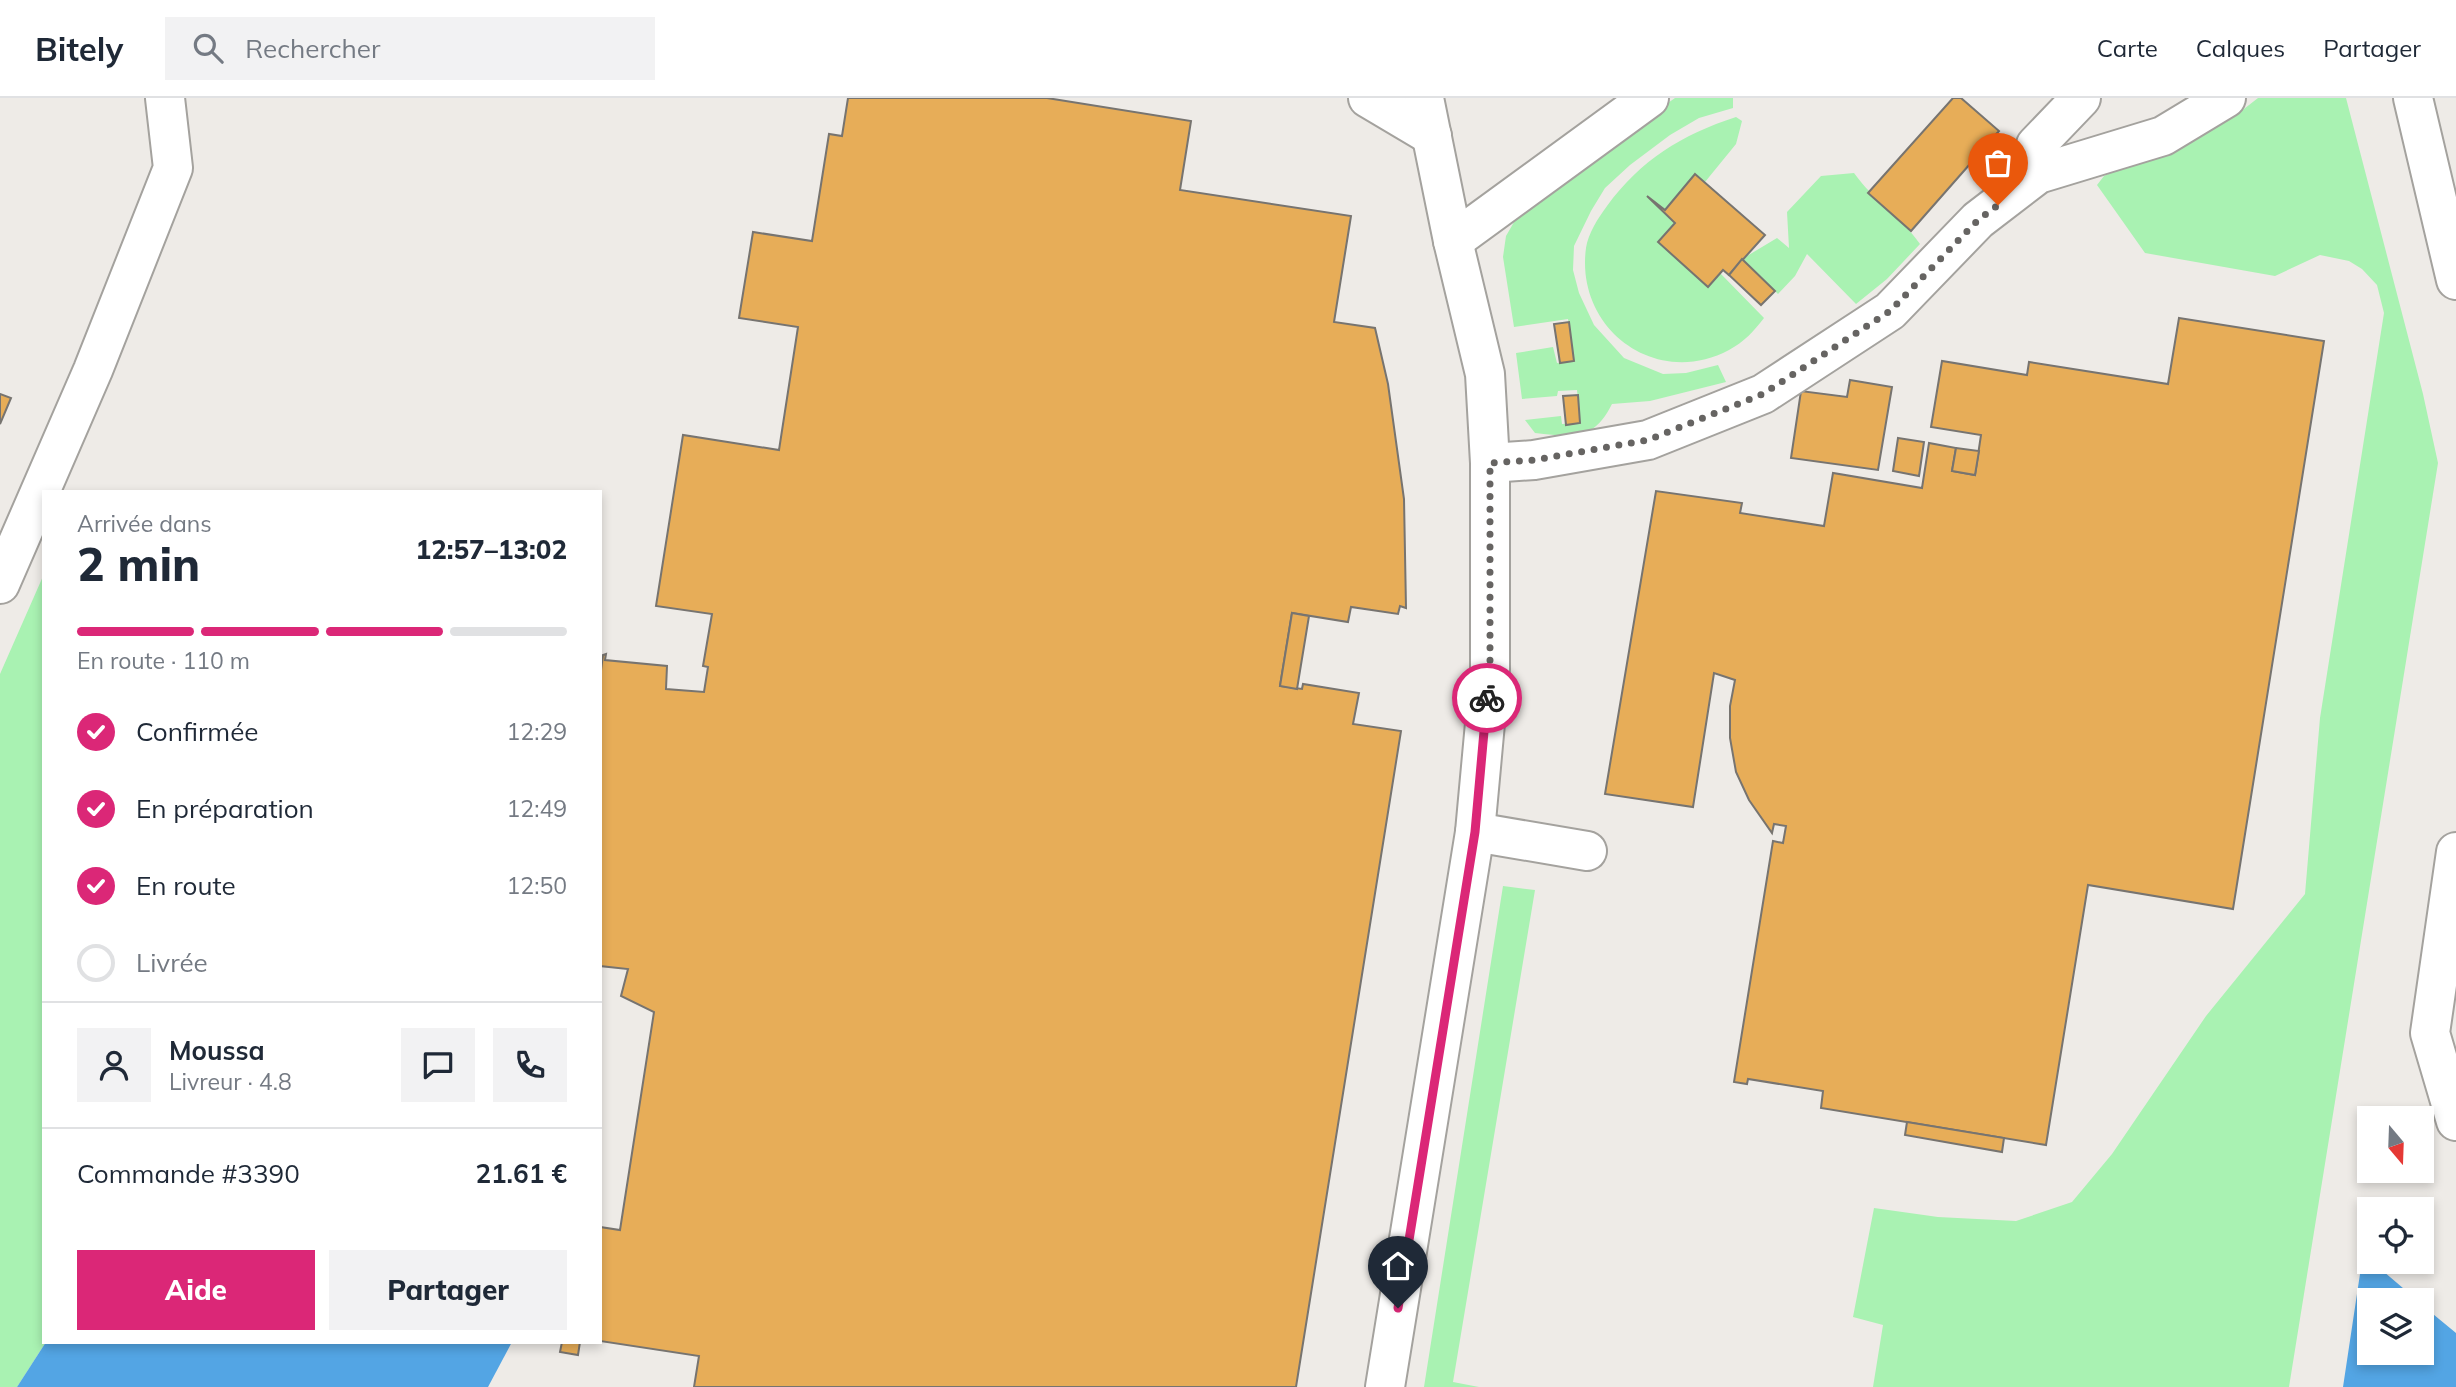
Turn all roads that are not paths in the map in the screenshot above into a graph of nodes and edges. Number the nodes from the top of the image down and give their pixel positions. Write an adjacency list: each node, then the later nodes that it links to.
1 (165, 98): 13 (street)
2 (1368, 98): 8 (street)
3 (1424, 98): 8 (street)
4 (1649, 98): 10 (street)
5 (2081, 98): 9 (street)
6 (2226, 98): 9 (street)
7 (2413, 98): 11 (street)
8 (1432, 135): 10 (street)
9 (2038, 174): 12 (street)
10 (1453, 242): 12 (street)
11 (2456, 280)
12 (1490, 463): 14 (street)
13 (0, 584)
14 (1475, 832): 15 (street); 18 (street)
15 (1587, 851)
16 (2456, 852): 17 (street)
17 (2456, 1121)
18 (1385, 1387)

